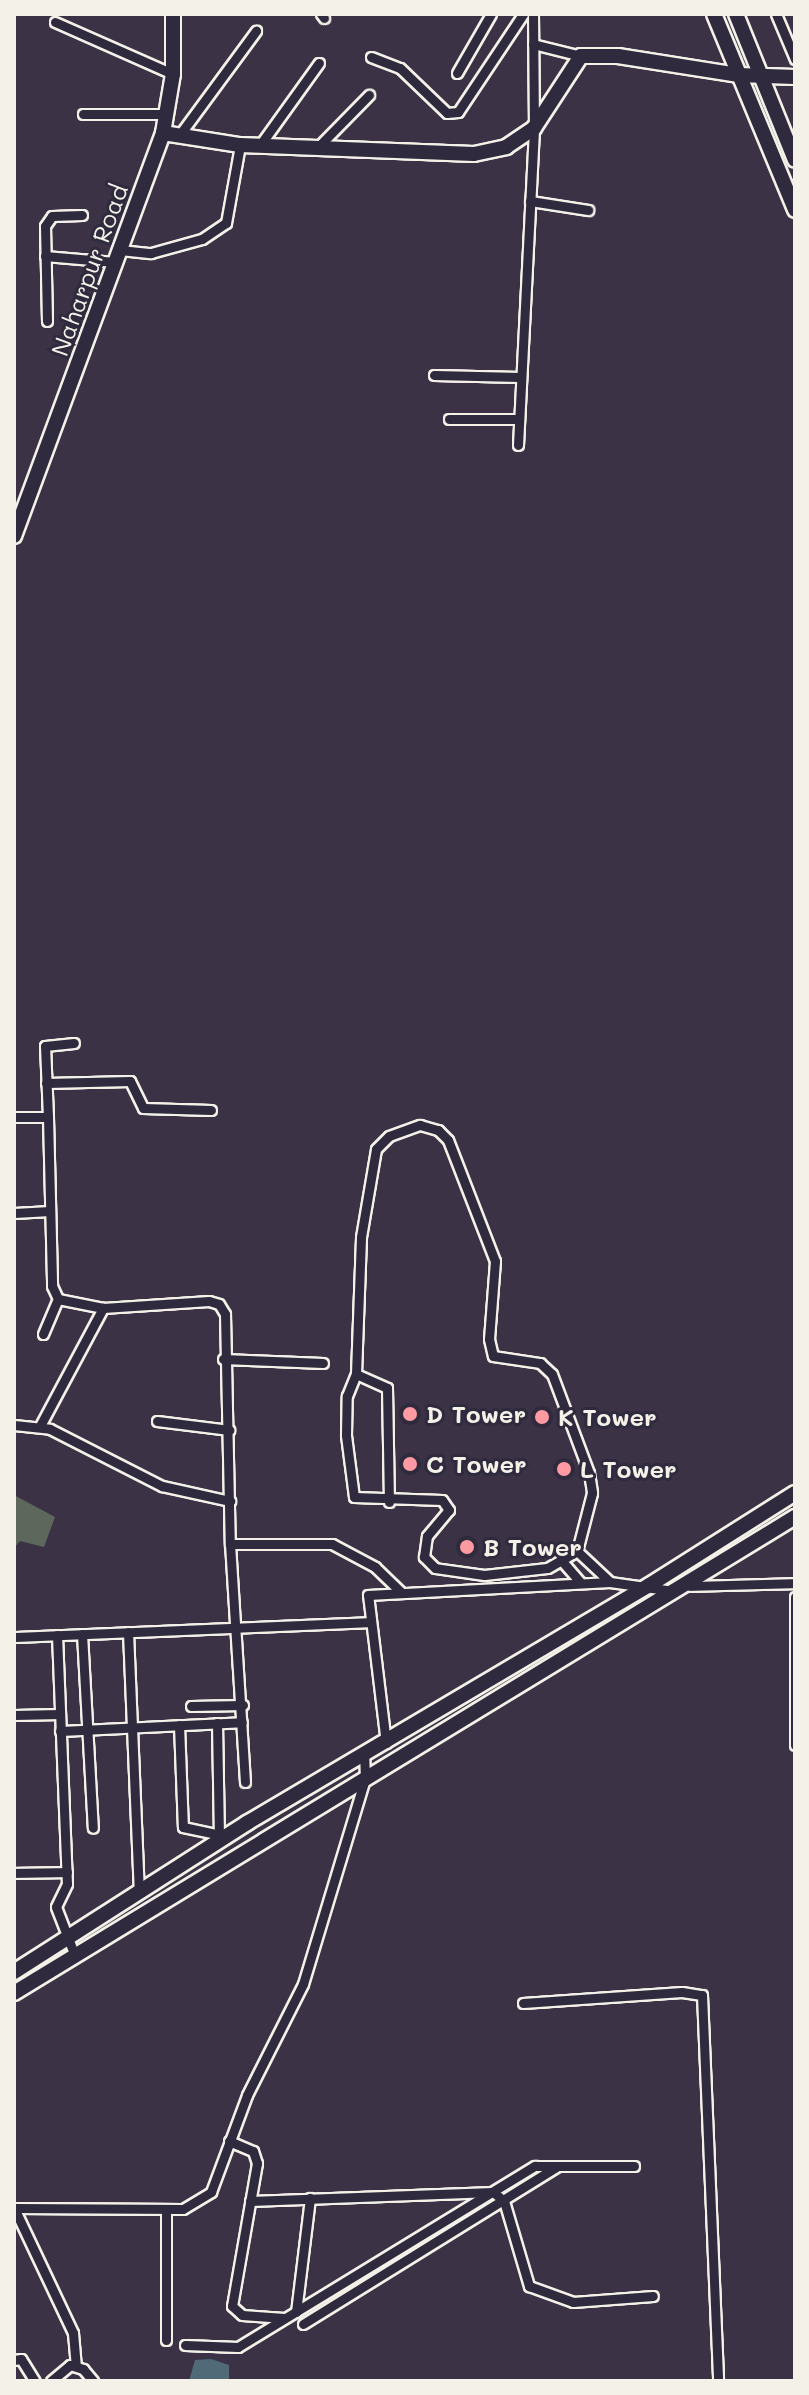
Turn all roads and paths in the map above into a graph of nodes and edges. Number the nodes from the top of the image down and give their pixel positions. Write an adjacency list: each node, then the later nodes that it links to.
1 (173, 14): 16 (street, Naharpur Road)
2 (491, 14): 15 (street)
3 (523, 14): 12 (street)
4 (533, 14): 10 (street)
5 (714, 14): 17 (street)
6 (736, 14): 18 (street)
7 (776, 14): 13 (street)
8 (55, 22): 16 (street)
9 (256, 31): 25 (street)
10 (533, 44): 11 (street); 23 (street)
11 (581, 56): 17 (street); 23 (street)
12 (371, 57)
13 (795, 59)
14 (319, 63): 27 (street)
15 (457, 73)
16 (173, 74): 22 (street, Naharpur Road)
17 (738, 75): 18 (street); 32 (street)
18 (762, 77): 19 (street); 29 (street)
19 (795, 77)
20 (369, 95): 28 (street)
21 (83, 114): 22 (street)
22 (166, 114): 24 (street, Naharpur Road)
23 (534, 128): 28 (street); 30 (street)
24 (163, 133): 25 (street); 35 (street, Naharpur Road)
25 (178, 137): 26 (street)
26 (240, 145): 27 (street); 35 (street)
27 (260, 145): 28 (street)
28 (318, 147)
29 (795, 160)
30 (530, 201): 31 (street); 38 (street)
31 (588, 210)
32 (795, 210)
33 (82, 215): 34 (street)
34 (45, 256): 35 (street); 36 (street)
35 (117, 256): 42 (street, Naharpur Road)
36 (47, 321)
37 (434, 375): 38 (street)
38 (520, 377): 40 (street)
39 (449, 419): 40 (street)
40 (518, 419): 41 (street)
41 (518, 445)
42 (14, 536)
43 (74, 1043): 44 (street)
44 (46, 1083): 45 (street); 47 (street)
45 (211, 1110)
46 (14, 1117): 47 (street)
47 (48, 1117): 48 (street)
48 (50, 1211): 49 (street); 50 (street)
49 (14, 1213)
50 (58, 1299): 51 (street); 52 (street)
51 (103, 1308): 53 (street); 58 (street)
52 (43, 1334)
53 (223, 1359): 54 (street); 59 (street)
54 (323, 1363)
55 (356, 1374): 62 (street); 62 (street); 65 (street)
56 (157, 1421): 59 (street)
57 (14, 1425): 58 (street)
58 (40, 1426): 61 (street)
59 (229, 1430): 61 (street)
60 (795, 1493): 70 (street)
61 (230, 1501): 64 (street)
62 (389, 1502): 66 (street)
63 (795, 1517): 71 (street)
64 (230, 1544): 72 (street); 75 (street)
65 (577, 1551): 66 (street); 67 (street)
66 (561, 1560): 68 (street)
67 (610, 1582): 68 (street); 70 (street)
68 (581, 1583): 72 (street)
69 (795, 1583): 71 (street)
70 (648, 1586): 71 (street); 90 (street)
71 (684, 1589): 93 (street)
72 (401, 1592): 74 (street)
73 (795, 1597): 91 (street)
74 (369, 1622): 75 (street); 90 (street)
75 (239, 1627): 76 (street); 80 (street)
76 (128, 1632): 77 (street); 87 (street)
77 (82, 1634): 78 (street); 88 (street)
78 (57, 1635): 79 (street); 82 (street)
79 (14, 1637)
80 (243, 1705): 81 (street); 84 (street)
81 (191, 1706)
82 (60, 1714): 83 (street); 89 (street)
83 (14, 1715)
84 (242, 1722): 85 (street); 94 (street)
85 (217, 1723): 86 (street); 96 (street)
86 (179, 1725): 87 (street); 96 (street)
87 (131, 1727): 88 (street); 99 (street)
88 (88, 1729): 89 (street); 95 (street)
89 (60, 1731): 97 (street)
90 (386, 1743): 92 (street)
91 (795, 1745)
92 (364, 1756): 93 (street); 96 (street)
93 (365, 1779): 101 (street); 105 (street)
94 (245, 1782)
95 (93, 1828)
96 (220, 1838): 99 (street)
97 (67, 1872): 98 (street); 100 (street)
98 (14, 1873)
99 (139, 1891): 100 (street)
100 (67, 1940): 101 (street); 102 (street)
101 (75, 1956): 103 (street)
102 (14, 1972)
103 (14, 1993)
104 (523, 2003): 125 (street)
105 (229, 2141): 110 (street); 113 (street)
106 (560, 2165): 107 (street); 108 (street); 111 (street)
107 (634, 2166)
108 (493, 2192): 109 (street); 111 (street); 115 (street)
109 (310, 2198): 110 (street); 115 (street)
110 (250, 2201): 116 (street)
111 (504, 2201): 114 (street); 117 (street)
112 (14, 2208): 113 (street); 121 (street)
113 (166, 2209): 118 (street)
114 (653, 2296)
115 (296, 2312): 116 (street)
116 (286, 2318): 119 (street)
117 (303, 2324)
118 (166, 2340)
119 (185, 2345)
120 (14, 2360): 122 (street)
121 (76, 2366): 123 (street); 124 (street)
122 (35, 2381)
123 (51, 2381)
124 (93, 2381)
125 (718, 2381)

